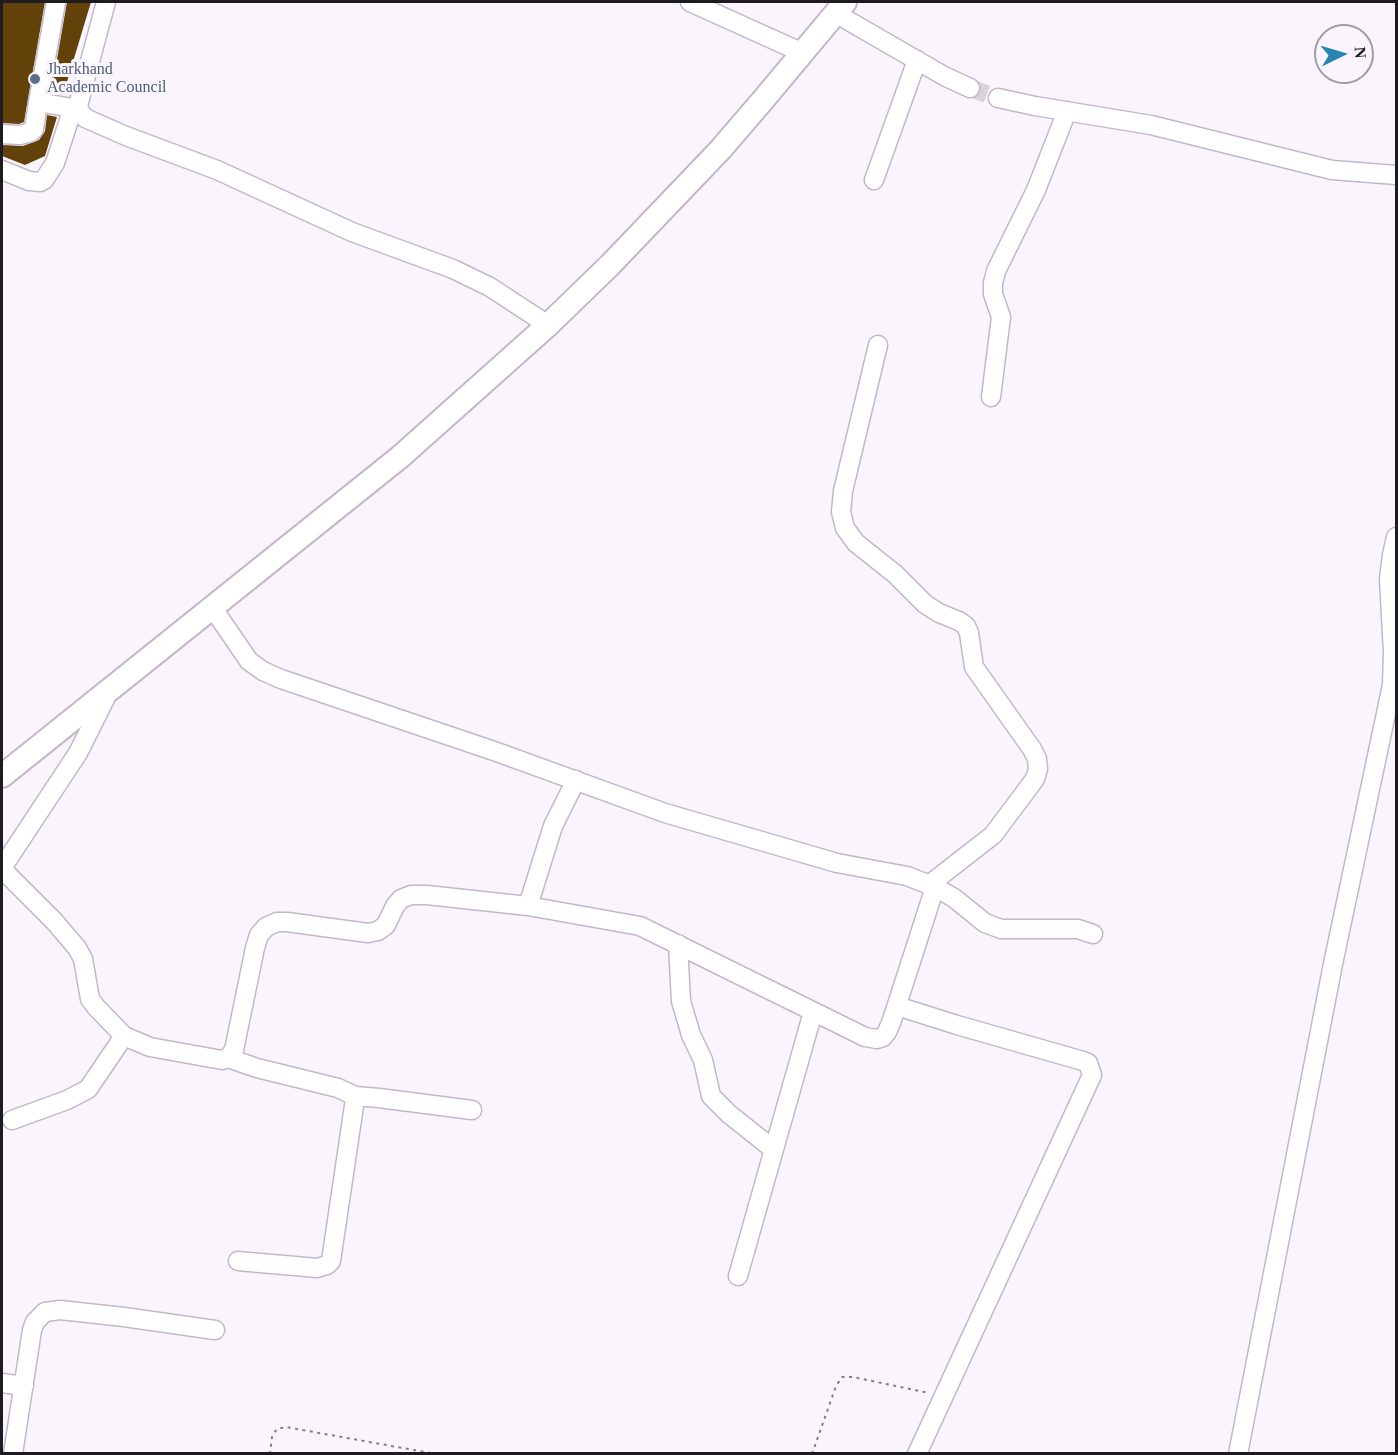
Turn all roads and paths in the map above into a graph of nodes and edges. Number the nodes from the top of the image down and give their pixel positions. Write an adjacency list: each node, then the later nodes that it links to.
1 (56, 2): 9 (street)
2 (106, 2): 10 (street)
3 (690, 2): 5 (street)
4 (840, 7): 5 (main road); 6 (street)
5 (803, 53): 16 (main road)
6 (917, 60): 7 (street); 15 (street)
7 (970, 87)
8 (998, 98): 11 (street)
9 (38, 102): 10 (street); 12 (street)
10 (75, 109): 13 (street); 16 (street)
11 (1066, 111): 14 (street); 18 (street)
12 (2, 134)
13 (2, 170)
14 (1396, 175)
15 (874, 180)
16 (548, 325): 20 (main road)
17 (878, 345): 25 (street)
18 (991, 397)
19 (1396, 537): 48 (street)
20 (212, 607): 21 (main road); 23 (street)
21 (108, 691): 22 (main road); 24 (street)
22 (2, 776)
23 (576, 780): 25 (street); 26 (street)
24 (2, 868): 31 (street)
25 (932, 886): 27 (street); 29 (street)
26 (528, 906): 28 (street); 32 (street)
27 (1093, 934)
28 (678, 944): 30 (street); 36 (street)
29 (897, 1006): 30 (street); 42 (street)
30 (813, 1012): 36 (street)
31 (124, 1036): 32 (street); 35 (street)
32 (228, 1058): 33 (street)
33 (355, 1096): 34 (street); 37 (street)
34 (472, 1110)
35 (12, 1120)
36 (773, 1149): 38 (street)
37 (238, 1261)
38 (738, 1276)
39 (215, 1330): 41 (street)
40 (2, 1383): 41 (street)
41 (24, 1386): 43 (street)
42 (943, 1397): 46 (path); 47 (street)
43 (14, 1454)
44 (270, 1454): 45 (path)
45 (436, 1454)
46 (812, 1454)
47 (917, 1454)
48 (1238, 1454)

